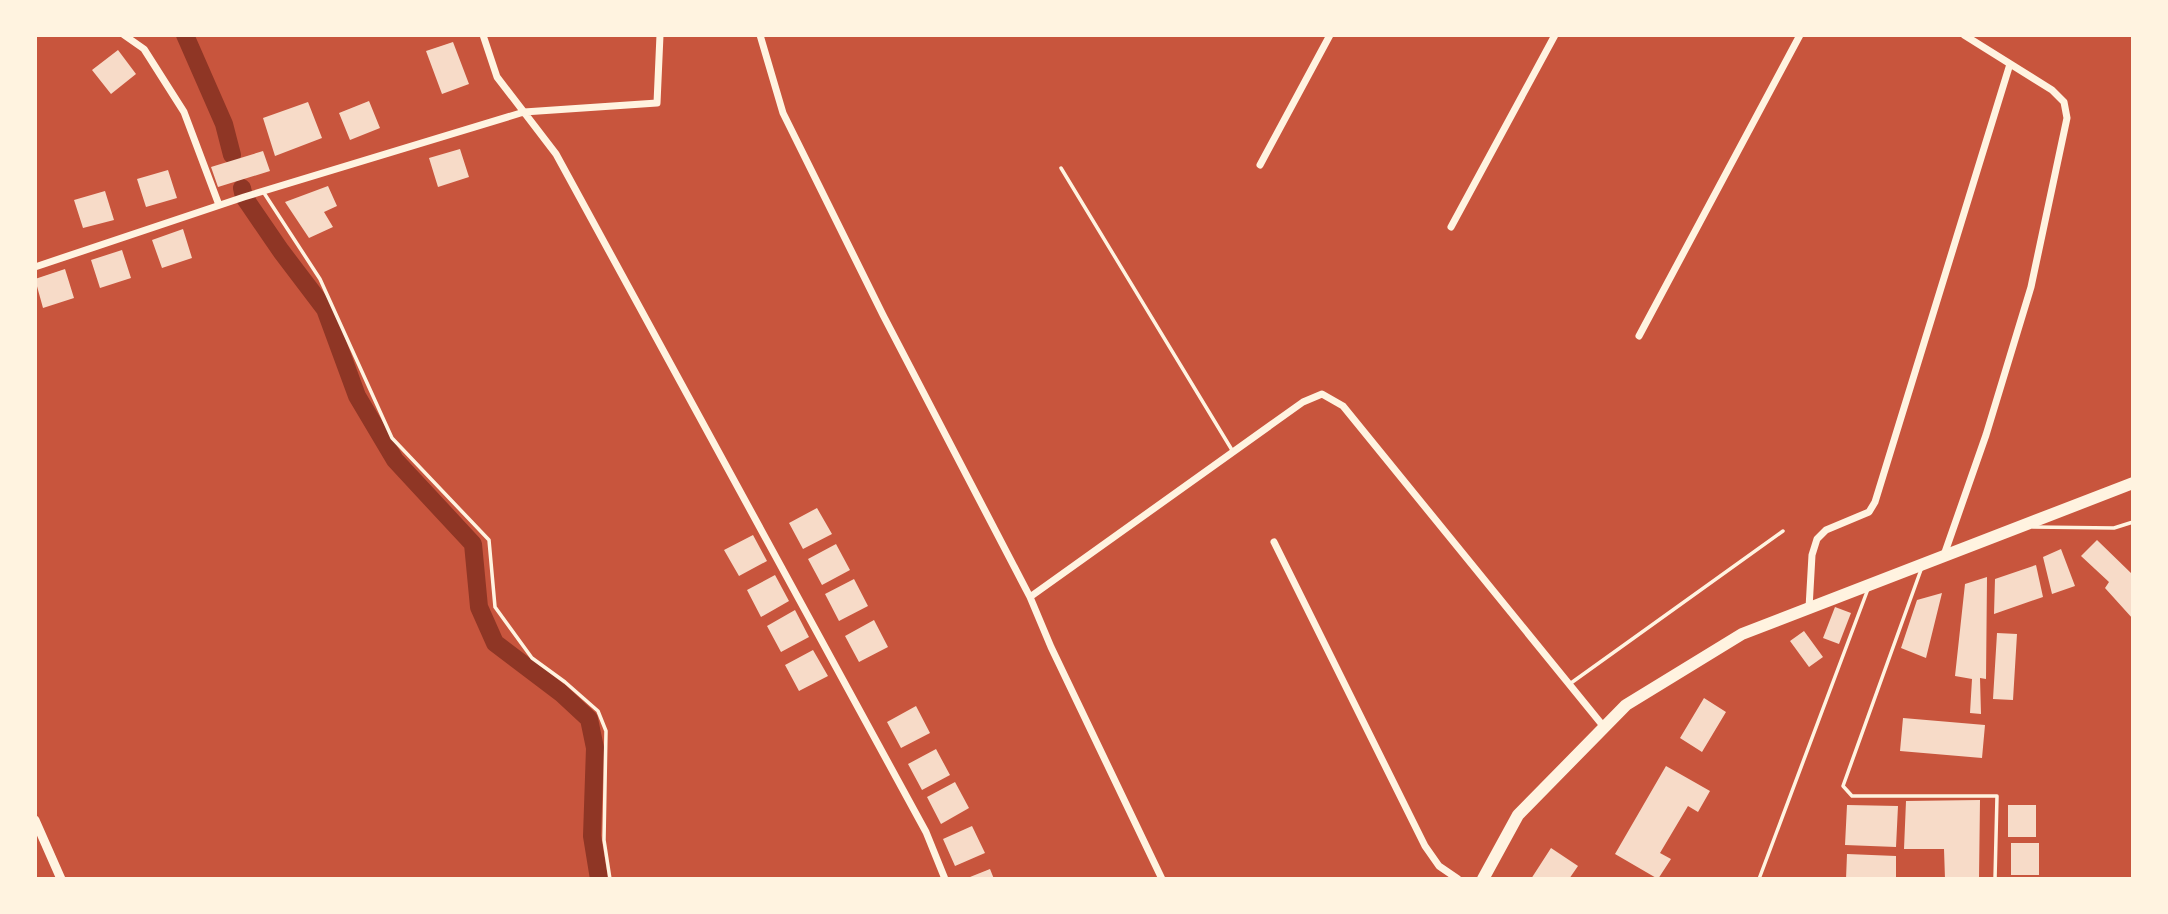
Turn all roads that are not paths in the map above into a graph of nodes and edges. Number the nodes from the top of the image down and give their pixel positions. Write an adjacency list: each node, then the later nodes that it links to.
1 (124, 35): 14 (street)
2 (483, 35): 10 (street)
3 (660, 35): 10 (street)
4 (760, 35): 27 (street)
5 (1330, 35): 11 (street)
6 (1555, 35): 15 (street)
7 (1800, 35): 17 (street)
8 (1964, 35): 9 (street)
9 (2010, 64): 24 (street); 28 (street)
10 (524, 112): 13 (street); 34 (street)
11 (1260, 165)
12 (1061, 168): 18 (lane)
13 (260, 192): 14 (street); 33 (lane)
14 (222, 204): 16 (street)
15 (1451, 227)
16 (35, 267)
17 (1639, 336)
18 (1234, 452): 27 (street); 29 (street)
19 (2133, 483): 21 (highway)
20 (2133, 522): 21 (lane)
21 (2017, 527): 24 (highway)
22 (1783, 531): 29 (lane)
23 (1274, 542): 36 (street)
24 (1944, 555): 25 (highway)
25 (1924, 562): 26 (highway); 39 (lane)
26 (1870, 583): 28 (highway); 38 (lane)
27 (1030, 597): 35 (street)
28 (1809, 608): 30 (highway)
29 (1569, 684): 30 (street)
30 (1604, 727): 37 (highway)
31 (35, 820): 32 (street)
32 (61, 879)
33 (610, 879)
34 (945, 879)
35 (1163, 879)
36 (1458, 879)
37 (1483, 879)
38 (1759, 879)
39 (1995, 879)

